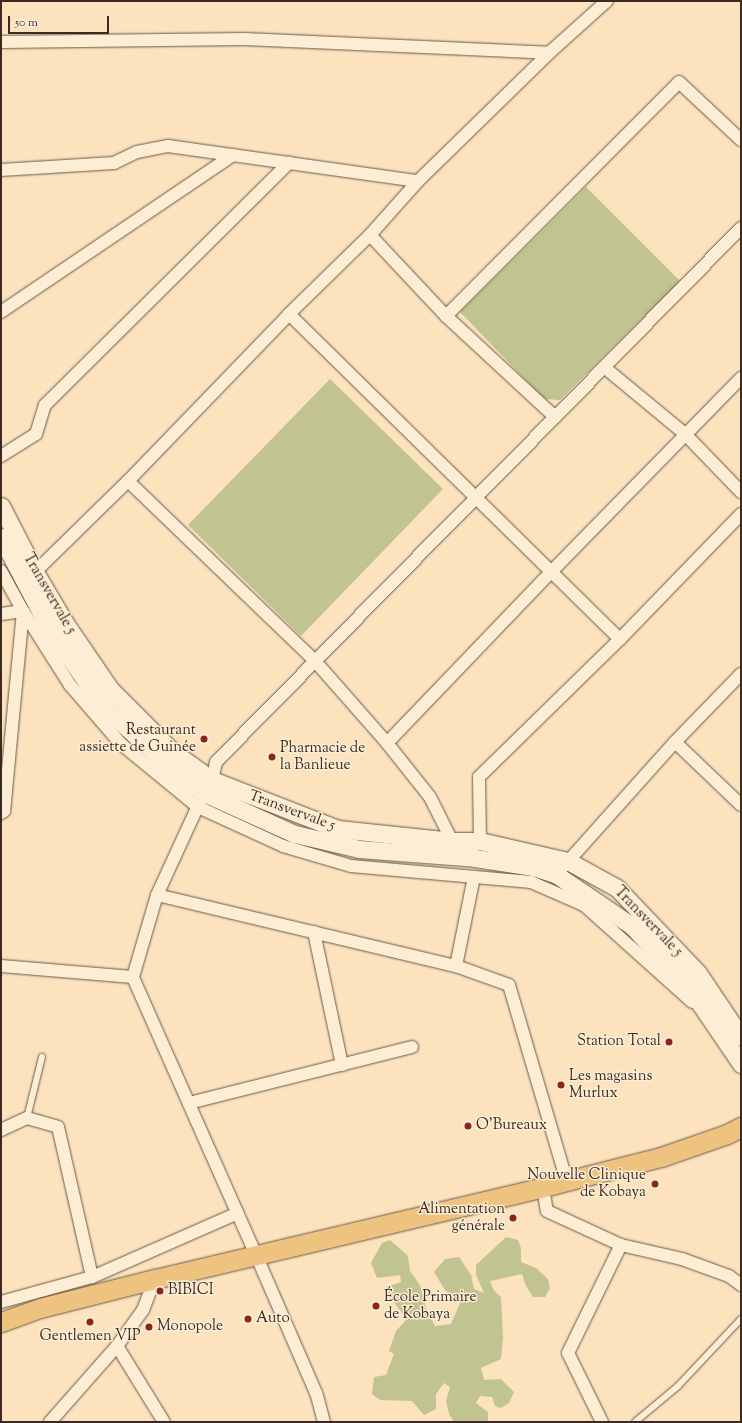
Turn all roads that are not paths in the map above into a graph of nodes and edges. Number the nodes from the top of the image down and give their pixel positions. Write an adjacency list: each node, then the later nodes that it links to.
1 (607, 1): 3 (street)
2 (1, 42): 3 (street)
3 (549, 53): 8 (street)
4 (741, 140): 13 (street)
5 (233, 155): 6 (street); 7 (street); 11 (street)
6 (289, 163): 8 (street); 18 (street)
7 (1, 170)
8 (418, 181): 10 (street)
9 (741, 228): 14 (street)
10 (370, 235): 12 (street); 13 (street)
11 (1, 312)
12 (289, 314): 19 (street); 21 (street)
13 (446, 316): 16 (street)
14 (604, 367): 16 (street); 17 (street)
15 (741, 378): 17 (street)
16 (555, 417): 21 (street)
17 (685, 434): 20 (street); 27 (street)
18 (1, 456)
19 (128, 481): 26 (street); 31 (street)
20 (741, 492)
21 (476, 498): 27 (street); 31 (street)
22 (1, 506): 26 (main road, Transvervale 5)
23 (741, 514): 30 (street)
24 (1, 537): 35 (main road, Transvervale 5)
25 (1, 571): 28 (street, Transvervale 5)
26 (35, 572): 35 (main road, Transvervale 5)
27 (551, 572): 30 (street); 34 (street)
28 (22, 611): 29 (street); 35 (street, Transvervale 5); 37 (street)
29 (1, 614)
30 (620, 639): 39 (street)
31 (315, 661): 34 (street); 35 (street)
32 (741, 674): 33 (street)
33 (675, 742): 36 (street); 40 (street)
34 (387, 743): 38 (street)
35 (205, 793): 38 (main road, Transvervale 5); 41 (main road, Transvervale 5); 42 (street, Transvervale 5); 43 (street)
36 (741, 805)
37 (1, 813)
38 (452, 841): 39 (main road, Transvervale 5)
39 (480, 841): 40 (main road, Transvervale 5)
40 (568, 861): 41 (street); 48 (main road, Transvervale 5)
41 (557, 875): 51 (main road, Transvervale 5)
42 (474, 877): 46 (street); 51 (street, Transvervale 5)
43 (157, 895): 44 (street); 47 (street)
44 (314, 932): 46 (street); 52 (street)
45 (1, 966): 47 (street)
46 (456, 966): 57 (street)
47 (133, 977): 53 (street)
48 (741, 1037)
49 (412, 1047): 52 (street)
50 (42, 1057): 54 (lane)
51 (739, 1060)
52 (342, 1065): 53 (street)
53 (189, 1103): 59 (street)
54 (27, 1118): 56 (street); 62 (street)
55 (741, 1127): 57 (main road)
56 (1, 1130)
57 (567, 1182): 58 (main road)
58 (543, 1187): 60 (street); 61 (main road)
59 (238, 1213): 61 (street); 62 (street)
60 (621, 1245): 64 (street); 72 (street)
61 (256, 1255): 63 (main road); 71 (street)
62 (92, 1277): 65 (street)
63 (155, 1279): 67 (main road); 68 (street)
64 (741, 1285)
65 (1, 1302)
66 (741, 1319): 73 (lane)
67 (1, 1322)
68 (117, 1346): 69 (street); 70 (street)
69 (50, 1422)
70 (164, 1422)
71 (324, 1422)
72 (602, 1422)
73 (635, 1422)

